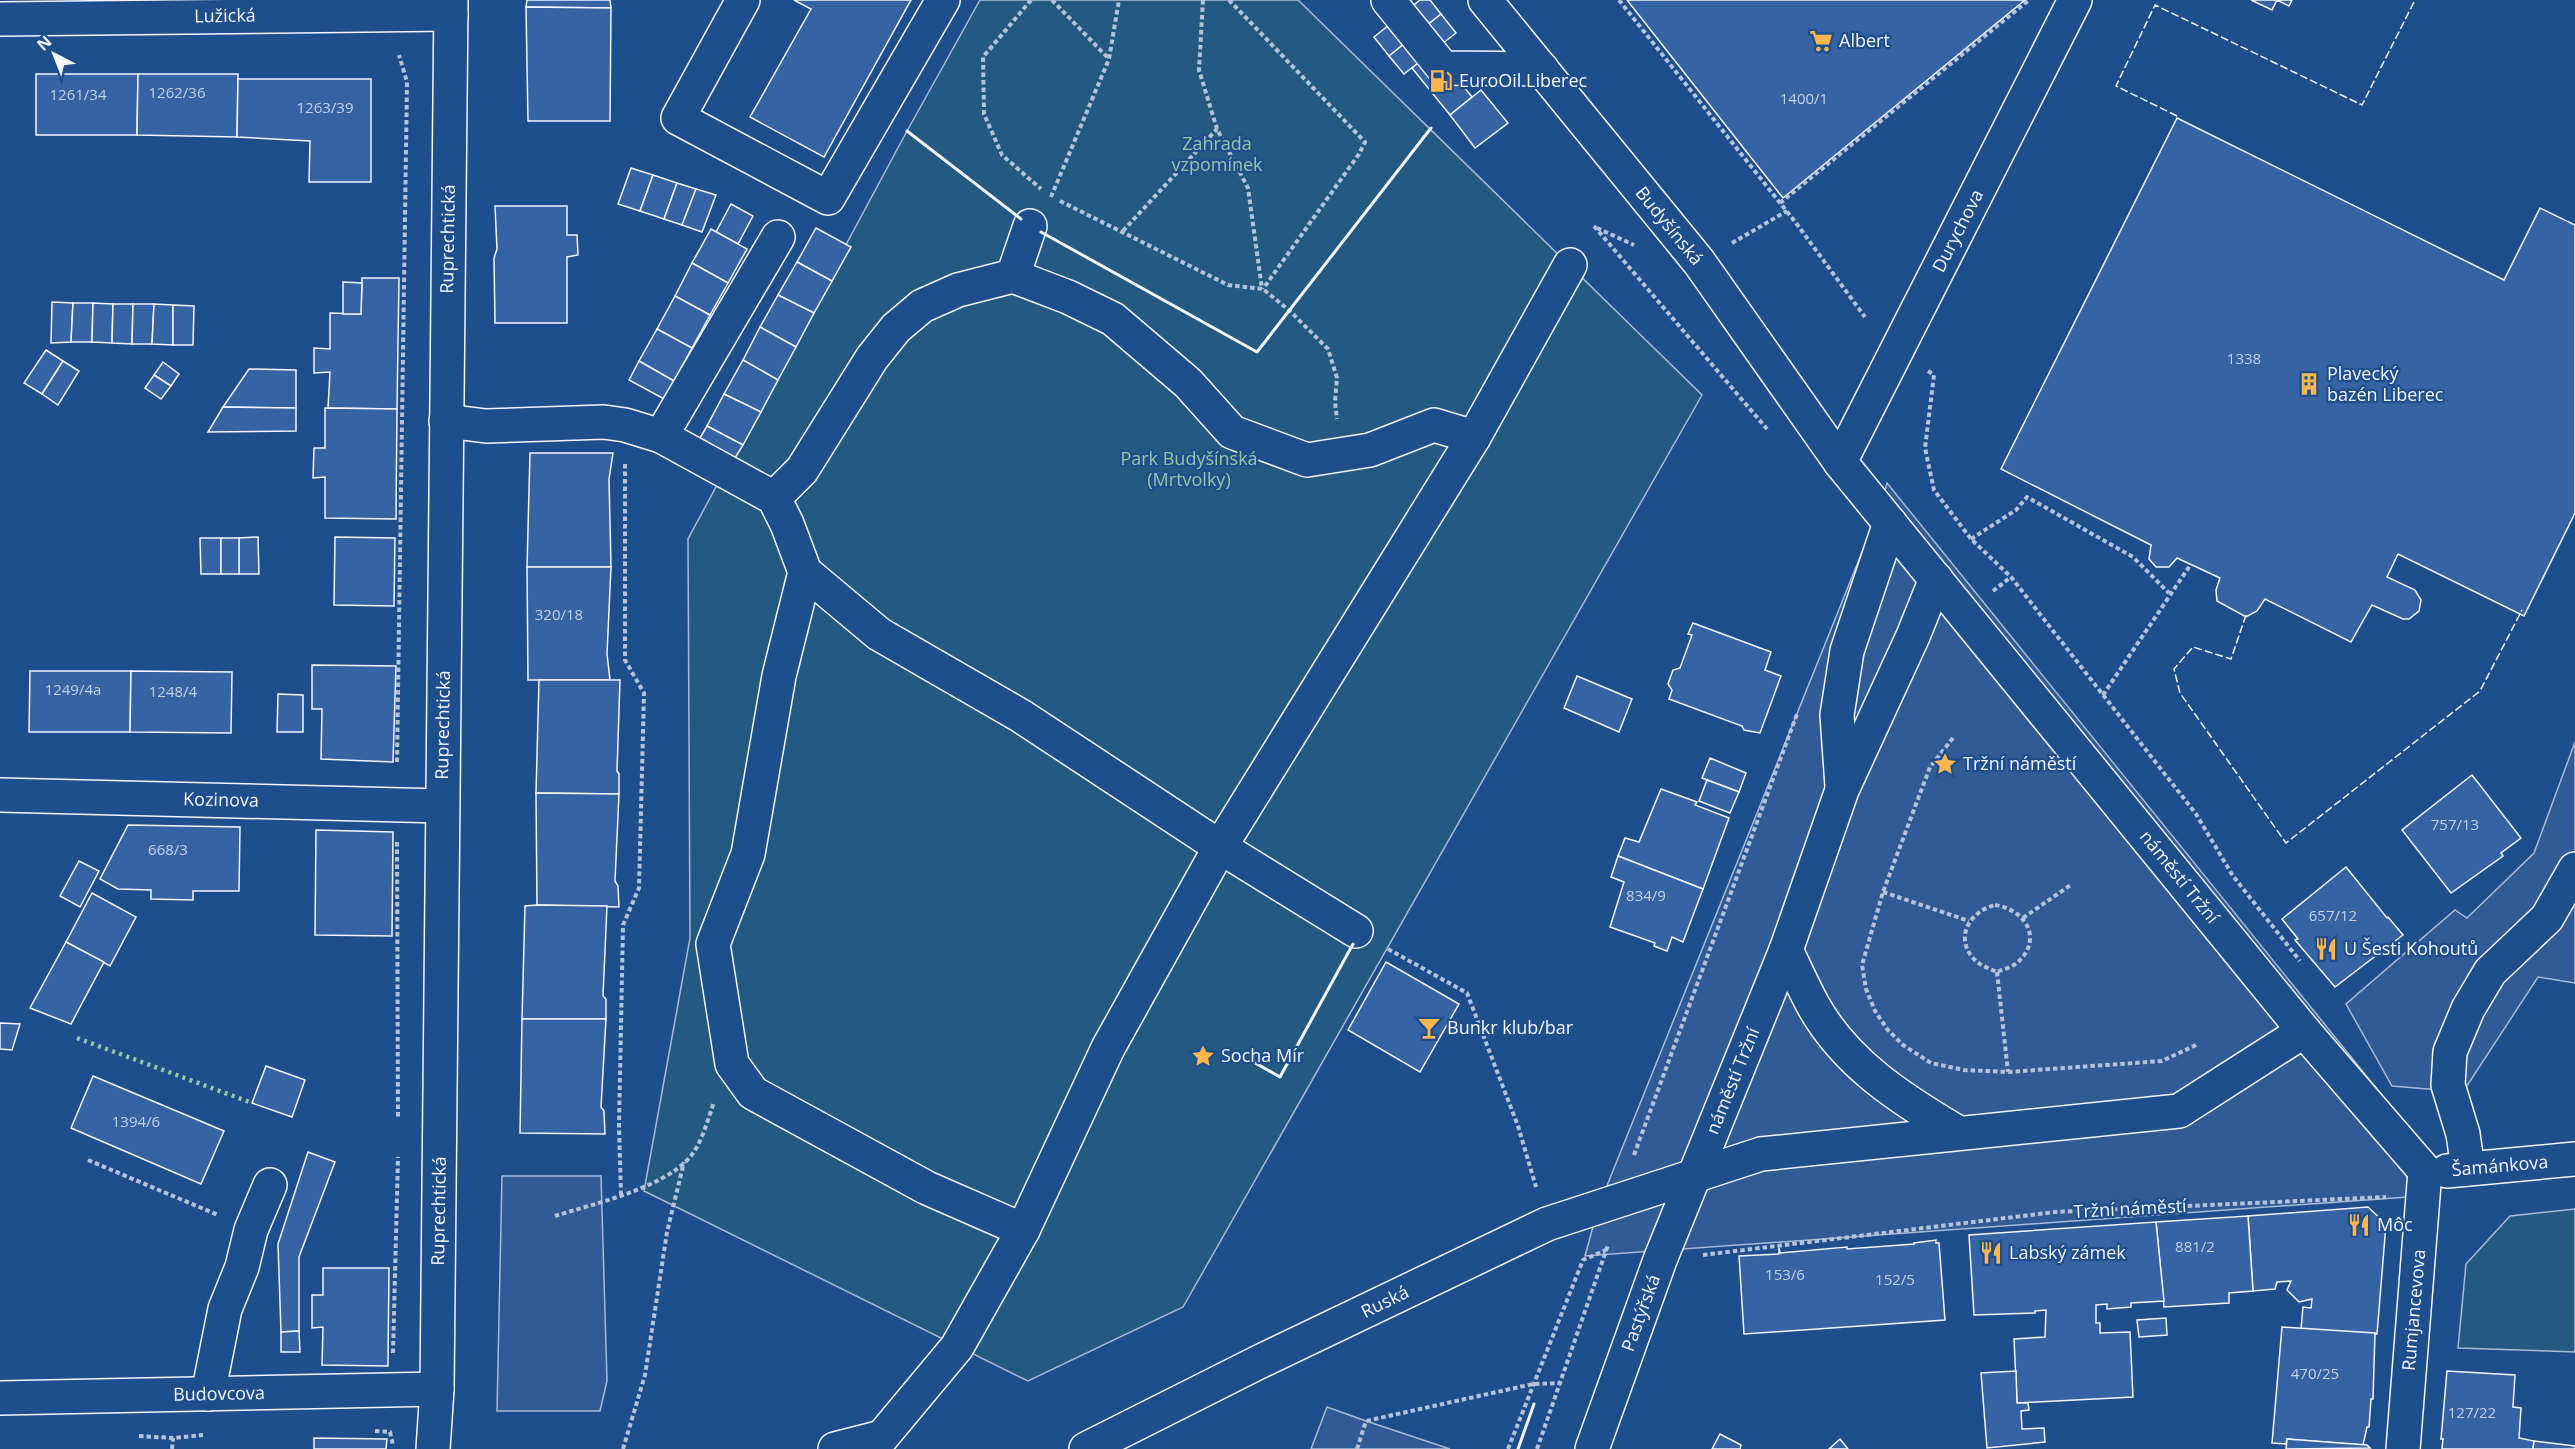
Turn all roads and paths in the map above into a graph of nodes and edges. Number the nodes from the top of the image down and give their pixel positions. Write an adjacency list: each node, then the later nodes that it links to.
1 (743, 0): 2 (street)
2 (943, 0)
3 (1031, 0): 19 (path)
4 (1052, 0): 16 (path)
5 (1119, 0): 16 (path)
6 (1203, 0): 18 (path)
7 (1229, 0): 29 (path)
8 (1388, 0): 17 (street)
9 (1485, 0): 17 (street, Budyšínská)
10 (1619, 0): 20 (path)
11 (2029, 0): 20 (path)
12 (2075, 0): 38 (street, Durychova)
13 (451, 7): 14 (street, Lužická); 32 (street, Ruprechtická)
14 (0, 19)
15 (399, 55): 51 (path)
16 (1109, 59): 19 (path)
17 (1542, 69): 26 (street, Budyšínská)
18 (1217, 129): 23 (path); 29 (path)
19 (1051, 197): 23 (path)
20 (1780, 203): 21 (path)
21 (1787, 211): 26 (path); 30 (path)
22 (1030, 226): 28 (street)
23 (1123, 231): 29 (path)
24 (778, 237): 35 (street)
25 (1641, 248): 34 (path)
26 (1699, 262): 38 (street, Budyšínská)
27 (1570, 266): 36 (street)
28 (1013, 276): 37 (street); 39 (street)
29 (1263, 289): 37 (path)
30 (1865, 317)
31 (1927, 370): 41 (path)
32 (447, 421): 33 (street); 54 (street, Ruprechtická)
33 (626, 425): 35 (street); 80 (path)
34 (1770, 433)
35 (661, 436): 39 (street)
36 (1474, 437): 37 (street); 56 (street)
37 (1341, 455)
38 (1840, 462): 40 (street, náměstí Tržní)
39 (774, 498): 43 (street)
40 (1890, 523): 45 (street, náměstí Tržní); 52 (street)
41 (1971, 539): 44 (path); 47 (path)
42 (2191, 564): 47 (path)
43 (805, 572): 56 (street); 68 (street)
44 (2011, 577): 46 (path); 48 (path)
45 (1936, 579): 52 (street, náměstí Tržní); 66 (street, náměstí Tržní)
46 (1992, 592)
47 (2169, 593): 48 (path)
48 (2103, 695): 64 (path)
49 (1800, 704): 81 (path)
50 (1953, 738): 59 (path)
51 (397, 762)
52 (1842, 790): 63 (street, náměstí Tržní)
53 (0, 795): 54 (street, Kozinova)
54 (442, 806): 91 (street, Ruprechtická)
55 (397, 841): 70 (path)
56 (1221, 847): 62 (street); 85 (street)
57 (2575, 869): 76 (street)
58 (2072, 884): 60 (path)
59 (1883, 892): 61 (path); 69 (path)
60 (2023, 918): 61 (path); 65 (path)
61 (1969, 921): 65 (path)
62 (1356, 931): 83 (path)
63 (1786, 950): 71 (street); 77 (street, náměstí Tržní)
64 (2306, 968)
65 (1997, 972): 69 (path)
66 (2304, 1031): 71 (street); 78 (street, náměstí Tržní)
67 (2196, 1045): 69 (path)
68 (732, 1064): 75 (path); 85 (street)
69 (2008, 1072)
70 (399, 1123)
71 (1957, 1132): 77 (street)
72 (398, 1147): 88 (path)
73 (2575, 1159): 76 (street, Šamánkova)
74 (88, 1160): 84 (path)
75 (684, 1162): 80 (path); 99 (path)
76 (2468, 1169): 78 (street, Šamánkova)
77 (1694, 1178): 81 (street, Ruská); 87 (street, Pastýřská)
78 (2423, 1184): 87 (path, Tržní náměstí); 106 (street, Rumjancevova)
79 (270, 1185): 84 (street)
80 (621, 1195): 82 (path)
81 (1615, 1203): 83 (street, Ruská); 86 (path)
82 (555, 1216)
83 (1547, 1224): 101 (street, Ruská)
84 (252, 1230): 92 (street)
85 (1023, 1230): 100 (street)
86 (1607, 1249): 89 (path); 90 (path)
87 (1660, 1260): 105 (street, Pastýřská)
88 (393, 1355)
89 (1561, 1383): 90 (path); 104 (path)
90 (1533, 1384): 102 (path); 103 (path)
91 (437, 1389): 92 (street, Budovcova); 98 (street, Ruprechtická)
92 (208, 1394): 93 (street, Budovcova)
93 (0, 1398)
94 (390, 1432): 97 (path)
95 (173, 1438): 96 (path)
96 (172, 1449)
97 (392, 1449)
98 (433, 1449)
99 (623, 1449)
100 (835, 1449)
101 (1086, 1449)
102 (1357, 1449)
103 (1508, 1449)
104 (1537, 1449)
105 (1592, 1449)
106 (2403, 1449)

